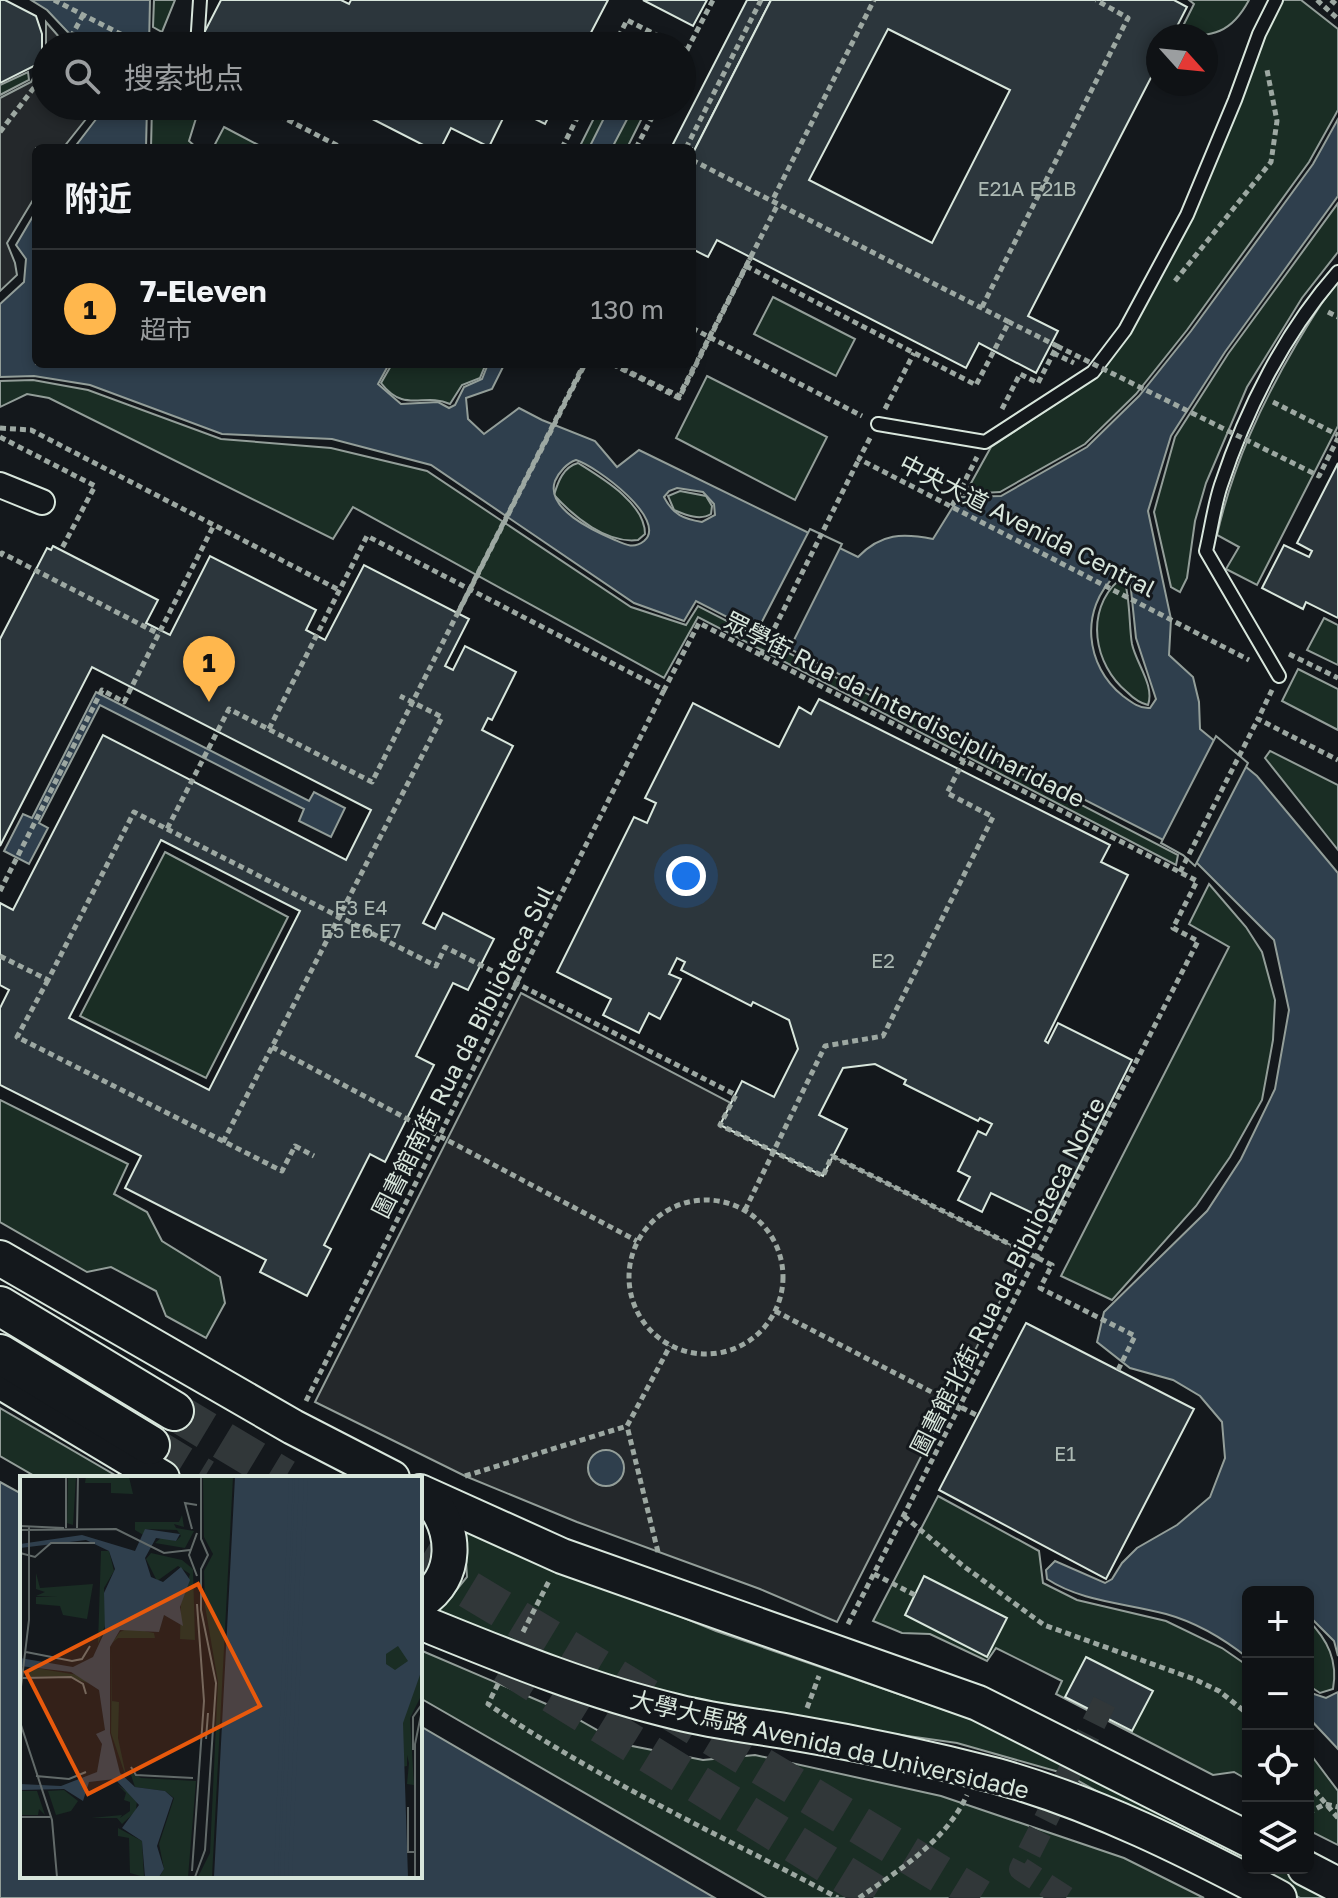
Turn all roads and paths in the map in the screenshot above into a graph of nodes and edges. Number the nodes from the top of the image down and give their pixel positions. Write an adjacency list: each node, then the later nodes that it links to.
1 (54, 0): 11 (path)
2 (200, 0): 15 (lane)
3 (713, 0): 18 (path)
4 (761, 0): 28 (path)
5 (874, 0): 30 (path)
6 (1096, 0): 35 (path)
7 (1276, 0): 19 (lane)
8 (1317, 0): 12 (path)
9 (1331, 0): 10 (path)
10 (1338, 6)
11 (83, 15): 13 (path); 14 (path)
12 (1338, 19)
13 (74, 32)
14 (116, 32)
15 (198, 32)
16 (621, 32): 17 (path)
17 (651, 32)
18 (692, 32)
19 (1259, 34): 34 (path); 42 (lane)
20 (32, 90): 24 (path)
21 (288, 120): 25 (path)
22 (576, 120): 26 (path)
23 (651, 120): 27 (path)
24 (0, 132)
25 (334, 144)
26 (564, 144)
27 (638, 144)
28 (688, 144)
29 (696, 162): 30 (path)
30 (775, 202): 31 (path); 35 (path)
31 (751, 257): 32 (path); 41 (path, bridge)
32 (746, 266): 38 (path); 39 (path)
33 (1338, 272): 49 (lane)
34 (1168, 290)
35 (982, 307): 36 (path)
36 (1009, 322): 39 (path); 42 (path, bridge)
37 (696, 330): 38 (path)
38 (709, 337): 40 (path); 50 (path)
39 (914, 353): 50 (path)
40 (696, 363)
41 (696, 365)
42 (1098, 365): 50 (lane); 52 (path, bridge)
43 (583, 368): 59 (path, bridge)
44 (583, 368): 60 (path, bridge)
45 (620, 368): 48 (path, bridge)
46 (620, 368): 47 (path)
47 (693, 368)
48 (694, 368)
49 (1258, 394): 52 (path); 62 (lane)
50 (878, 424): 53 (path)
51 (0, 428): 56 (path)
52 (1338, 436)
53 (859, 459): 63 (path); 64 (path, 中央大道 Avenida Central)
54 (0, 485): 55 (street)
55 (42, 502)
56 (214, 525): 58 (path); 61 (path)
57 (0, 556): 61 (path)
58 (339, 590): 59 (path); 70 (path)
59 (469, 590): 60 (path); 66 (path)
60 (458, 613): 68 (path)
61 (159, 634): 75 (path)
62 (1257, 638): 64 (lane); 65 (path)
63 (761, 655): 66 (path, 眾學街 Rua da Interdisciplinaridade); 71 (path, 眾學街 Rua da Interdisciplinaridade)
64 (1279, 676): 69 (path)
65 (1338, 678)
66 (664, 690): 79 (path, 圖書館南街 Rua da Biblioteca Sul)
67 (400, 696): 68 (path)
68 (412, 702): 70 (path); 76 (path)
69 (1258, 719): 72 (path); 74 (path)
70 (269, 729): 73 (path)
71 (964, 760): 74 (path, 眾學街 Rua da Interdisciplinaridade); 83 (path)
72 (1338, 760)
73 (167, 829): 76 (path); 78 (path)
74 (1180, 872): 88 (path, 圖書館北街 Rua da Biblioteca Norte)
75 (0, 891)
76 (339, 917): 79 (path); 80 (path)
77 (0, 956): 78 (path)
78 (48, 980): 82 (path)
79 (516, 984): 81 (path, 圖書館南街 Rua da Biblioteca Sul); 83 (path)
80 (272, 1047): 81 (path); 82 (path)
81 (439, 1136): 86 (path); 99 (path, 圖書館南街 Rua da Biblioteca Sul)
82 (223, 1142): 84 (path)
83 (775, 1152): 85 (path); 88 (path)
84 (314, 1156)
85 (745, 1210): 86 (path); 90 (path)
86 (637, 1241): 91 (path)
87 (0, 1258): 99 (main road)
88 (1037, 1258): 93 (path); 95 (path, 圖書館北街 Rua da Biblioteca Norte)
89 (0, 1306): 96 (main road)
90 (775, 1311): 91 (path); 95 (path)
91 (670, 1346): 98 (path)
92 (0, 1354): 100 (main road)
93 (1118, 1370)
94 (0, 1381): 100 (main road)
95 (960, 1406): 97 (path); 104 (path, 圖書館北街 Rua da Biblioteca Norte)
96 (174, 1411)
97 (978, 1416)
98 (627, 1426): 102 (path); 105 (path)
99 (293, 1427): 101 (main road)
100 (156, 1461)
101 (388, 1476)
102 (465, 1476)
103 (424, 1494): 109 (main road); 123 (main road)
104 (904, 1516): 106 (path, 圖書館北街 Rua da Biblioteca Norte); 115 (path)
105 (658, 1552)
106 (874, 1574): 108 (path); 111 (path, 圖書館北街 Rua da Biblioteca Norte)
107 (550, 1579): 112 (path)
108 (915, 1595)
109 (422, 1600)
110 (422, 1623): 117 (main road, 大學大馬路 Avenida da Universidade)
111 (847, 1627)
112 (522, 1633)
113 (822, 1667): 116 (path)
114 (502, 1677): 126 (path)
115 (1242, 1709)
116 (803, 1721)
117 (975, 1772): 127 (path); 128 (main road, 大學大馬路 Avenida da Universidade)
118 (1314, 1790): 119 (path)
119 (1325, 1804): 120 (path); 121 (path); 122 (path)
120 (1338, 1807)
121 (1314, 1810)
122 (1338, 1818)
123 (1242, 1836)
124 (1314, 1873): 125 (main road)
125 (1338, 1885)
126 (838, 1898)
127 (859, 1898)
128 (1279, 1898)

